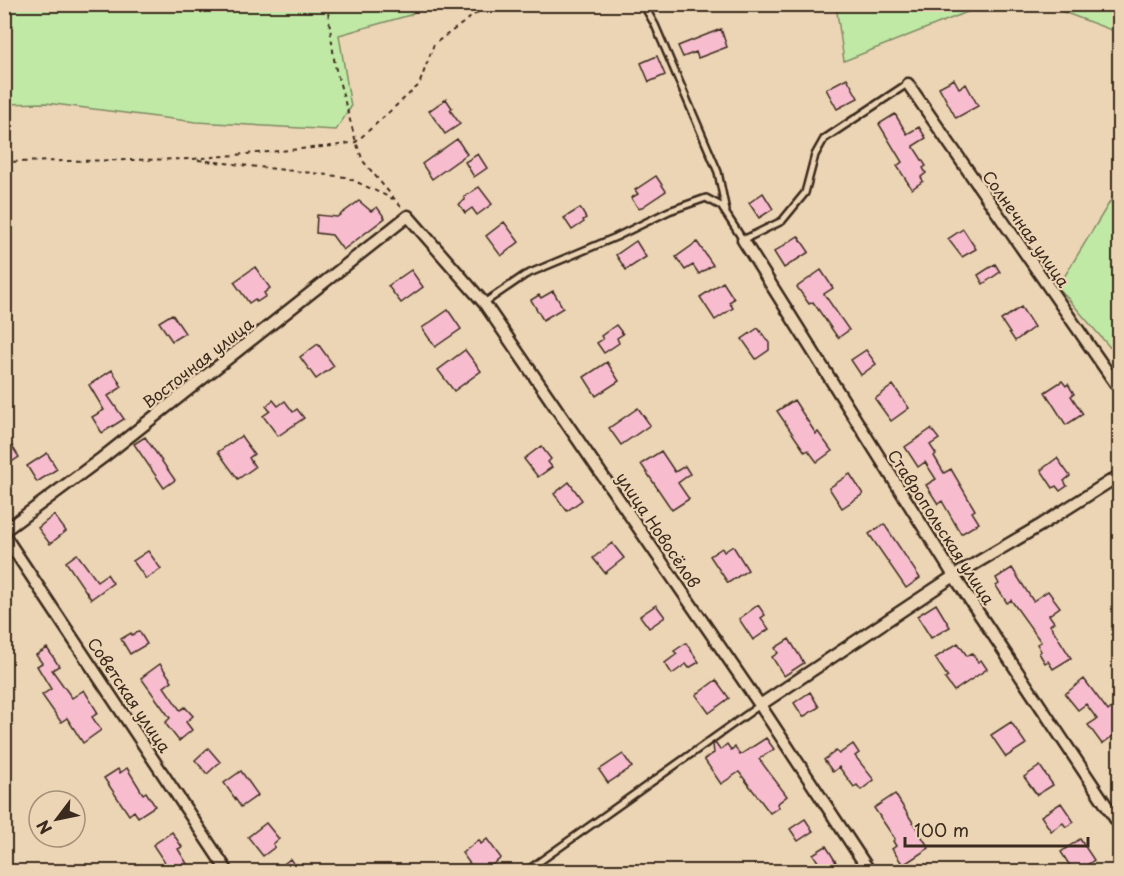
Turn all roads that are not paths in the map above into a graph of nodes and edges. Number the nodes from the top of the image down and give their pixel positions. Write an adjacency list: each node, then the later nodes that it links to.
1 (643, 4): 4 (lane)
2 (908, 84): 5 (lane); 7 (street, Солнечная улица)
3 (408, 216): 6 (street, улица Новосёлов); 9 (street, Восточная улица)
4 (728, 216): 5 (lane); 6 (lane)
5 (743, 240): 10 (street, Ставропольская улица)
6 (484, 303): 11 (street, улица Новосёлов)
7 (1119, 390)
8 (1119, 475): 10 (street)
9 (4, 533): 13 (street, Советская улица)
10 (954, 576): 11 (street); 12 (street, Ставропольская улица)
11 (760, 705): 14 (lane); 15 (street, улица Новосёлов)
12 (1119, 826)
13 (228, 872)
14 (525, 872)
15 (870, 872)

